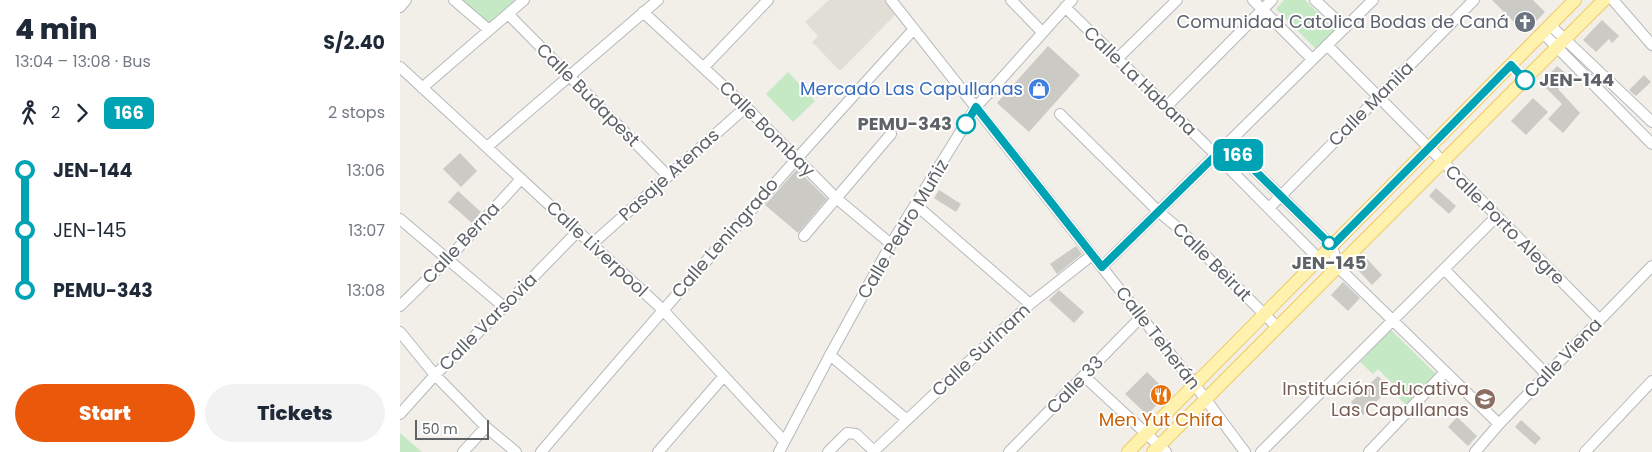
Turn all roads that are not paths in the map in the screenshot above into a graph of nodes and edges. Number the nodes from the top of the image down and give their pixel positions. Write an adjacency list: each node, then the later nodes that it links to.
1 (406, 0): 18 (street)
2 (454, 0): 25 (street)
3 (524, 0): 21 (street)
4 (658, 0): 20 (street)
5 (768, 0): 34 (street)
6 (892, 0): 23 (street, Calle Teherán)
7 (1011, 0): 26 (street)
8 (1177, 0): 30 (street)
9 (1254, 0): 19 (street)
10 (1272, 0): 19 (street)
11 (1315, 0): 22 (street)
12 (1373, 0): 22 (street)
13 (1474, 0): 38 (street, Calle Manila)
14 (1575, 0): 24 (main road)
15 (1604, 0): 27 (main road)
16 (1612, 0): 29 (street)
17 (1068, 3): 26 (street, Calle Pedro Muñiz); 30 (street, Calle La Habana)
18 (400, 7)
19 (1263, 9): 31 (street); 39 (street)
20 (643, 12): 34 (street, Calle Bombay); 35 (street)
21 (508, 14): 25 (street); 35 (street, Calle Budapest)
22 (1345, 28): 28 (street)
23 (914, 29): 41 (street, Calle Teherán); 49 (street, Calle Leningrado)
24 (1547, 29): 27 (street); 32 (main road)
25 (489, 30): 37 (street)
26 (1042, 32): 41 (street, Calle Pedro Muñiz)
27 (1561, 44): 36 (main road); 43 (street); 45 (street)
28 (1327, 45): 31 (street); 38 (street, Calle Porto Alegre)
29 (1652, 46)
30 (1117, 59): 39 (street, Calle La Habana)
31 (1312, 60): 48 (street)
32 (1511, 65): 36 (main road); 47 (main road)
33 (400, 67): 37 (street, Calle Liverpool)
34 (704, 67): 40 (street, Calle Bombay)
35 (569, 76): 46 (street); 51 (street, Calle Budapest)
36 (1525, 80): 50 (main road)
37 (422, 88): 46 (street, Calle Liverpool)
38 (1378, 96): 47 (street, Calle Porto Alegre); 53 (street, Calle Manila)
39 (1166, 106): 48 (street, Calle La Habana)
40 (746, 107): 49 (street, Calle Bombay); 51 (street, Pasaje Atenas)
41 (976, 107): 55 (street, Calle Pedro Muñiz); 65 (street, Calle Teherán)
42 (1060, 114): 57 (street, Calle Beirut)
43 (1652, 122)
44 (891, 134): 54 (street)
45 (1652, 144)
46 (487, 147): 52 (street, Calle Liverpool)
47 (1429, 148): 50 (street, Calle Porto Alegre); 64 (main road)
48 (1216, 155): 53 (street); 56 (street, Calle La Habana); 57 (street)
49 (796, 157): 54 (street, Calle Bombay); 75 (street, Calle Leningrado)
50 (1443, 162): 58 (street, Calle Porto Alegre); 70 (main road)
51 (668, 176): 62 (street, Pasaje Atenas)
52 (521, 179): 60 (street, Calle Liverpool); 67 (street, Calle Berna)
53 (1282, 196): 56 (street, Calle Manila); 64 (street)
54 (836, 198): 61 (street); 63 (street, Calle Bombay)
55 (916, 205): 63 (street, Calle Pedro Muñiz); 72 (street)
56 (1270, 208): 66 (street, Calle La Habana)
57 (1159, 212): 69 (street); 76 (street, Calle Beirut)
58 (1497, 216): 71 (street); 78 (street, Calle Porto Alegre)
59 (400, 219): 67 (street)
60 (578, 231): 62 (street, Calle Liverpool); 74 (street, Calle Varsovia)
61 (804, 236)
62 (592, 244): 75 (street, Calle Liverpool)
63 (891, 244): 82 (street, Calle Pedro Muñiz)
64 (1332, 246): 66 (main road); 70 (street)
65 (1092, 255): 69 (street, Calle Teherán); 72 (street, Calle Surinam)
66 (1320, 259): 70 (street, Calle La Habana); 76 (main road)
67 (447, 260): 73 (street, Calle Berna); 74 (street)
68 (1652, 266): 78 (street, Calle Viena)
69 (1102, 267): 77 (street, Calle Teherán)
70 (1338, 267): 79 (street, Calle La Habana); 80 (main road)
71 (1444, 269): 79 (street); 85 (street)
72 (1030, 304): 92 (street, Calle Surinam)
73 (400, 306)
74 (504, 307): 84 (street, Calle Varsovia)
75 (662, 309): 86 (street, Calle Liverpool); 101 (street, Calle Leningrado)
76 (1264, 315): 80 (street, Calle Beirut); 89 (main road)
77 (1141, 317): 87 (street, Calle 33); 89 (street, Calle Teherán)
78 (1600, 319): 85 (street, Calle Viena)
79 (1393, 320): 83 (street, Calle La Habana); 108 (street)
80 (1277, 328): 90 (main road)
81 (400, 332): 84 (street)
82 (830, 355): 92 (street); 96 (street, Calle Pedro Muñiz)
83 (1445, 372): 93 (street, Calle La Habana); 109 (street)
84 (435, 375): 91 (street, Calle Varsovia); 94 (street)
85 (1547, 375): 93 (street, Calle Viena)
86 (724, 376): 96 (street, Calle Liverpool); 102 (street)
87 (1084, 376): 95 (street); 105 (street, Calle 33)
88 (1652, 381): 111 (street)
89 (1195, 385): 90 (street, Calle Teherán); 95 (main road)
90 (1206, 399): 97 (main road); 107 (street, Calle Teherán)
91 (400, 414)
92 (906, 419): 98 (street, Calle Surinam)
93 (1499, 424): 110 (street, Calle Viena)
94 (486, 427): 99 (street); 100 (street)
95 (1147, 433): 97 (street); 106 (main road)
96 (784, 441): 103 (street, Calle Pedro Muñiz)
97 (1160, 450)
98 (875, 451): 104 (street)
99 (463, 452)
100 (516, 452)
101 (541, 452)
102 (658, 452)
103 (779, 452)
104 (828, 452)
105 (1009, 452)
106 (1128, 452)
107 (1245, 452)
108 (1261, 452)
109 (1369, 452)
110 (1475, 452)
111 (1585, 452)

